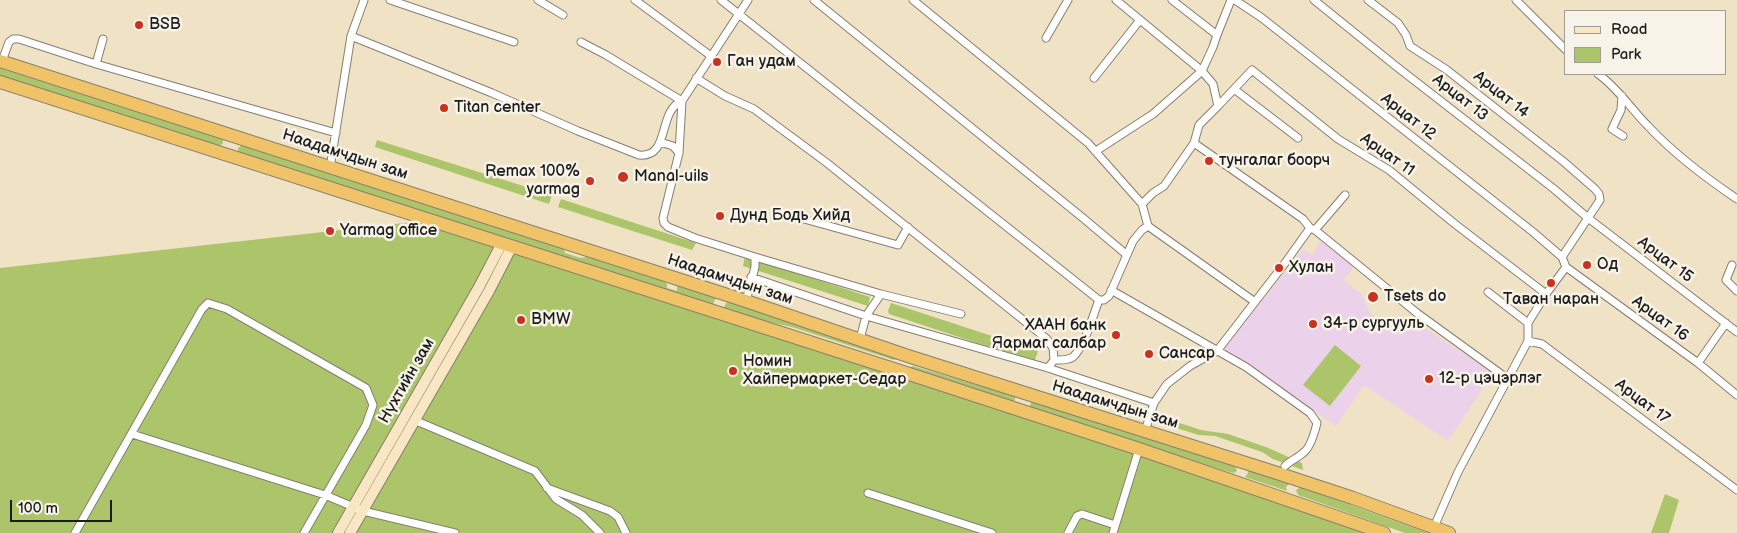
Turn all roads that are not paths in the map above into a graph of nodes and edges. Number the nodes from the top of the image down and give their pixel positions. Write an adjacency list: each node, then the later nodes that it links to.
1 (364, 0): 21 (street)
2 (390, 0): 24 (street)
3 (538, 0): 18 (street)
4 (635, 0): 27 (street)
5 (721, 0): 17 (street)
6 (748, 0): 17 (street)
7 (814, 0): 59 (street)
8 (913, 0): 45 (street)
9 (1068, 0): 22 (street)
10 (1116, 0): 19 (street)
11 (1172, 0): 20 (street)
12 (1231, 0): 20 (street)
13 (1235, 0): 61 (street, Арцат 12)
14 (1314, 0): 52 (street, Арцат 13)
15 (1368, 0): 52 (street, Арцат 14)
16 (1516, 0): 26 (street)
17 (738, 14): 27 (street); 74 (street)
18 (563, 15)
19 (1140, 20): 30 (street); 33 (street)
20 (1217, 35): 30 (street)
21 (351, 36): 39 (street); 43 (street)
22 (1046, 38)
23 (103, 39): 29 (street)
24 (514, 42)
25 (581, 42): 37 (street)
26 (1564, 48)
27 (711, 56): 32 (street)
28 (1, 61): 29 (street); 40 (highway, Наадамчдын зам)
29 (96, 64): 39 (street)
30 (1202, 71): 38 (street); 45 (street)
31 (1599, 75): 36 (street)
32 (696, 78): 37 (street); 55 (street)
33 (1094, 78)
34 (0, 82): 47 (highway, Наадамчдын зам)
35 (1234, 89): 38 (street, Арцат 11); 42 (street); 71 (street, Арцат 11)
36 (1622, 96): 41 (street); 50 (street)
37 (682, 101): 43 (street); 46 (street)
38 (1218, 106): 44 (street, Арцат 11)
39 (336, 134): 48 (street)
40 (233, 136): 47 (highway); 48 (highway, Наадамчдын зам)
41 (1623, 136)
42 (1298, 138)
43 (660, 142): 46 (street)
44 (1194, 143): 51 (street, Арцат 11); 56 (street)
45 (1096, 151): 51 (street)
46 (679, 153): 60 (street)
47 (228, 156): 57 (highway, Наадамчдын зам)
48 (330, 168): 58 (highway, Наадамчдын зам)
49 (1345, 195): 56 (street)
50 (1737, 199)
51 (1142, 204): 54 (street)
52 (1588, 218): 61 (street); 81 (street, Арцат 15)
53 (804, 220): 55 (street)
54 (1148, 226): 59 (street); 76 (street)
55 (908, 227): 87 (street)
56 (1313, 229): 76 (street); 91 (street)
57 (507, 245): 62 (highway, Наадамчдын зам); 94 (main road, Нүхтийн зам); 107 (main road, Нүхтийн зам)
58 (576, 247): 62 (highway); 65 (highway, Наадамчдын зам)
59 (1127, 255): 67 (street)
60 (755, 257): 66 (street); 70 (street)
61 (1562, 257): 64 (street)
62 (571, 265): 73 (highway, Наадамчдын зам)
63 (1732, 265): 68 (street)
64 (1566, 267): 71 (street); 88 (street, Арцат 16)
65 (670, 277): 72 (highway, Наадамчдын зам); 73 (highway)
66 (751, 277): 75 (street); 79 (street)
67 (1111, 290): 74 (street); 85 (street)
68 (1737, 291)
69 (1488, 292): 80 (street)
70 (881, 294): 78 (street); 79 (street)
71 (1546, 294): 80 (street)
72 (726, 295): 75 (highway, Наадамчдын зам); 77 (highway)
73 (666, 296): 77 (highway, Наадамчдын зам)
74 (1099, 300): 87 (street)
75 (746, 301): 83 (highway, Наадамчдын зам)
76 (1255, 302): 85 (street)
77 (721, 314): 90 (highway, Наадамчдын зам)
78 (961, 314)
79 (866, 316): 83 (street); 89 (street)
80 (1528, 323): 84 (street)
81 (1726, 323): 82 (street, Арцат 15); 88 (street)
82 (1737, 332)
83 (860, 339): 86 (highway, Наадамчдын зам)
84 (1528, 341): 91 (street); 103 (street, Арцат 17)
85 (1217, 350): 93 (street); 99 (street)
86 (908, 356): 90 (highway); 95 (highway, Наадамчдын зам)
87 (1054, 360): 89 (street)
88 (1698, 364): 92 (street, Арцат 16)
89 (1048, 368): 93 (street)
90 (903, 372): 97 (highway, Наадамчдын зам)
91 (1508, 379): 109 (street)
92 (1737, 395)
93 (1154, 403): 95 (street)
94 (414, 420): 102 (street); 107 (main road, Нүхтийн зам)
95 (1145, 431): 98 (highway, Наадамчдын зам)
96 (132, 434): 105 (street); 105 (street); 110 (street)
97 (1139, 449): 101 (highway, Наадамчдын зам); 108 (street)
98 (1240, 461): 100 (highway, Наадамчдын зам); 101 (highway)
99 (1285, 466)
100 (1298, 480): 106 (highway); 109 (highway, Наадамчдын зам)
101 (1234, 482): 106 (highway, Наадамчдын зам)
102 (547, 488): 115 (street); 116 (street)
103 (1737, 490)
104 (868, 494): 117 (street)
105 (326, 495): 107 (street); 111 (street)
106 (1292, 502): 120 (highway, Наадамчдын зам)
107 (358, 508): 112 (main road, Нүхтийн зам); 113 (main road, Нүхтийн зам); 114 (street)
108 (1115, 525): 118 (street); 119 (street)
109 (1434, 527): 121 (highway, Наадамчдын зам)
110 (75, 533)
111 (304, 533)
112 (338, 533)
113 (350, 533)
114 (454, 533)
115 (600, 533)
116 (626, 533)
117 (992, 533)
118 (1068, 533)
119 (1112, 533)
120 (1384, 533)
121 (1450, 533)

